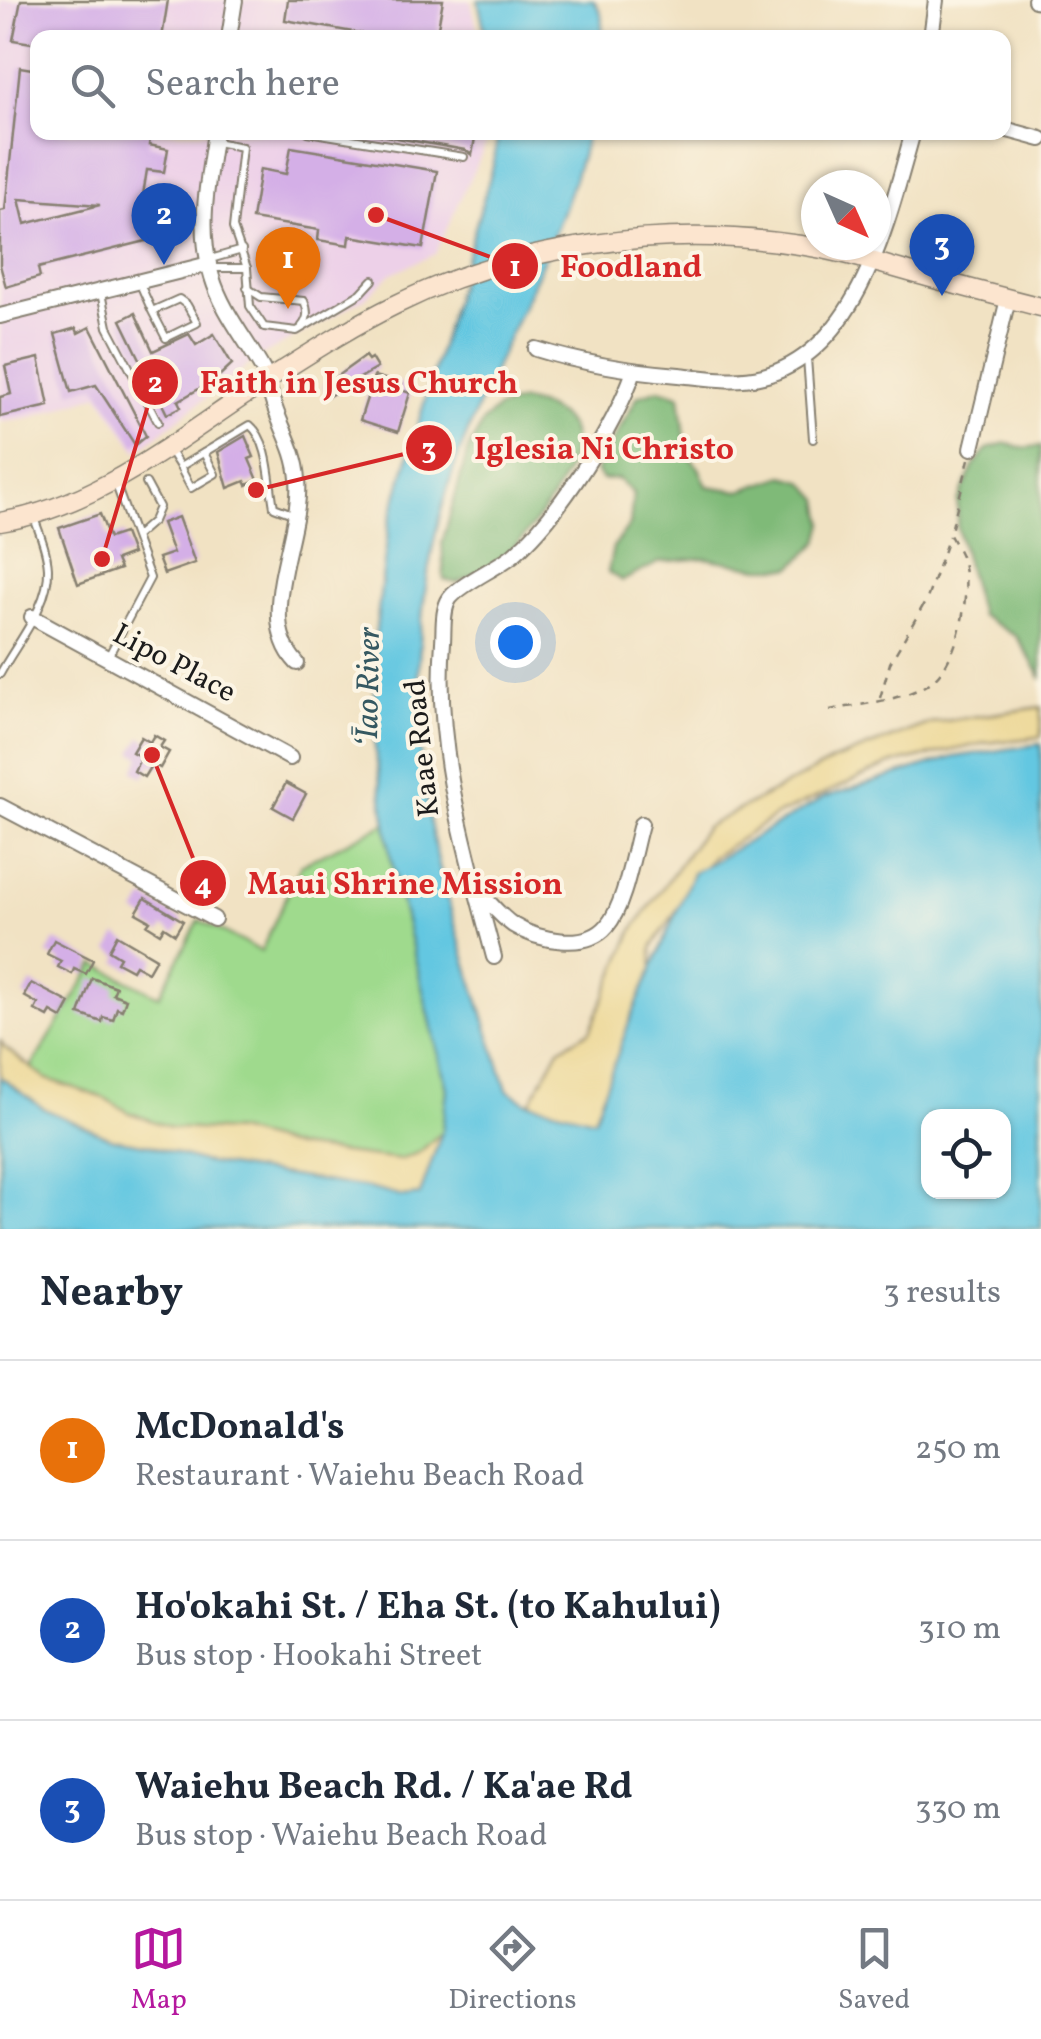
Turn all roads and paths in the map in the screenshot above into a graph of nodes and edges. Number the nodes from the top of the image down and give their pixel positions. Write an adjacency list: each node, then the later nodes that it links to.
1 (235, 0): 3 (street)
2 (936, 0): 4 (street)
3 (230, 30)
4 (932, 30)
5 (1011, 131): 6 (street)
6 (1041, 139)
7 (214, 140): 16 (street)
8 (222, 140): 14 (lane)
9 (356, 140): 11 (lane)
10 (911, 140): 12 (street)
11 (464, 158)
12 (891, 209)
13 (801, 245): 30 (street)
14 (242, 250): 16 (lane); 17 (lane)
15 (871, 260): 22 (street); 28 (street)
16 (208, 264): 17 (lane); 19 (street); 30 (street)
17 (247, 268): 20 (lane)
18 (372, 280): 26 (lane)
19 (139, 283): 21 (street); 24 (lane)
20 (246, 287): 26 (lane); 26 (lane)
21 (100, 292): 25 (street); 31 (lane)
22 (1008, 298): 23 (street); 34 (street)
23 (1041, 307)
24 (152, 311): 24 (lane)
25 (0, 316)
26 (297, 331)
27 (536, 350): 29 (street)
28 (806, 356): 29 (street); 32 (lane)
29 (634, 371): 53 (street, Kaae Road)
30 (268, 380): 33 (street); 40 (street)
31 (158, 422)
32 (813, 439)
33 (168, 448): 36 (lane); 37 (street)
34 (972, 448): 43 (path)
35 (204, 453): 36 (lane); 36 (lane); 40 (lane)
36 (180, 467)
37 (114, 480): 39 (street); 42 (lane)
38 (146, 483): 42 (lane)
39 (33, 514): 41 (street); 44 (lane)
40 (296, 515): 46 (street)
41 (0, 522)
42 (137, 535): 45 (lane)
43 (950, 535): 48 (path); 48 (path)
44 (32, 617): 45 (street, Lipo Place); 47 (lane)
45 (107, 658): 50 (street, Lipo Place)
46 (297, 664)
47 (0, 674)
48 (880, 700): 49 (path)
49 (830, 710)
50 (290, 758)
51 (0, 806): 54 (street)
52 (641, 824): 53 (street)
53 (476, 888): 55 (street, Kaae Road)
54 (214, 919)
55 (494, 958)

